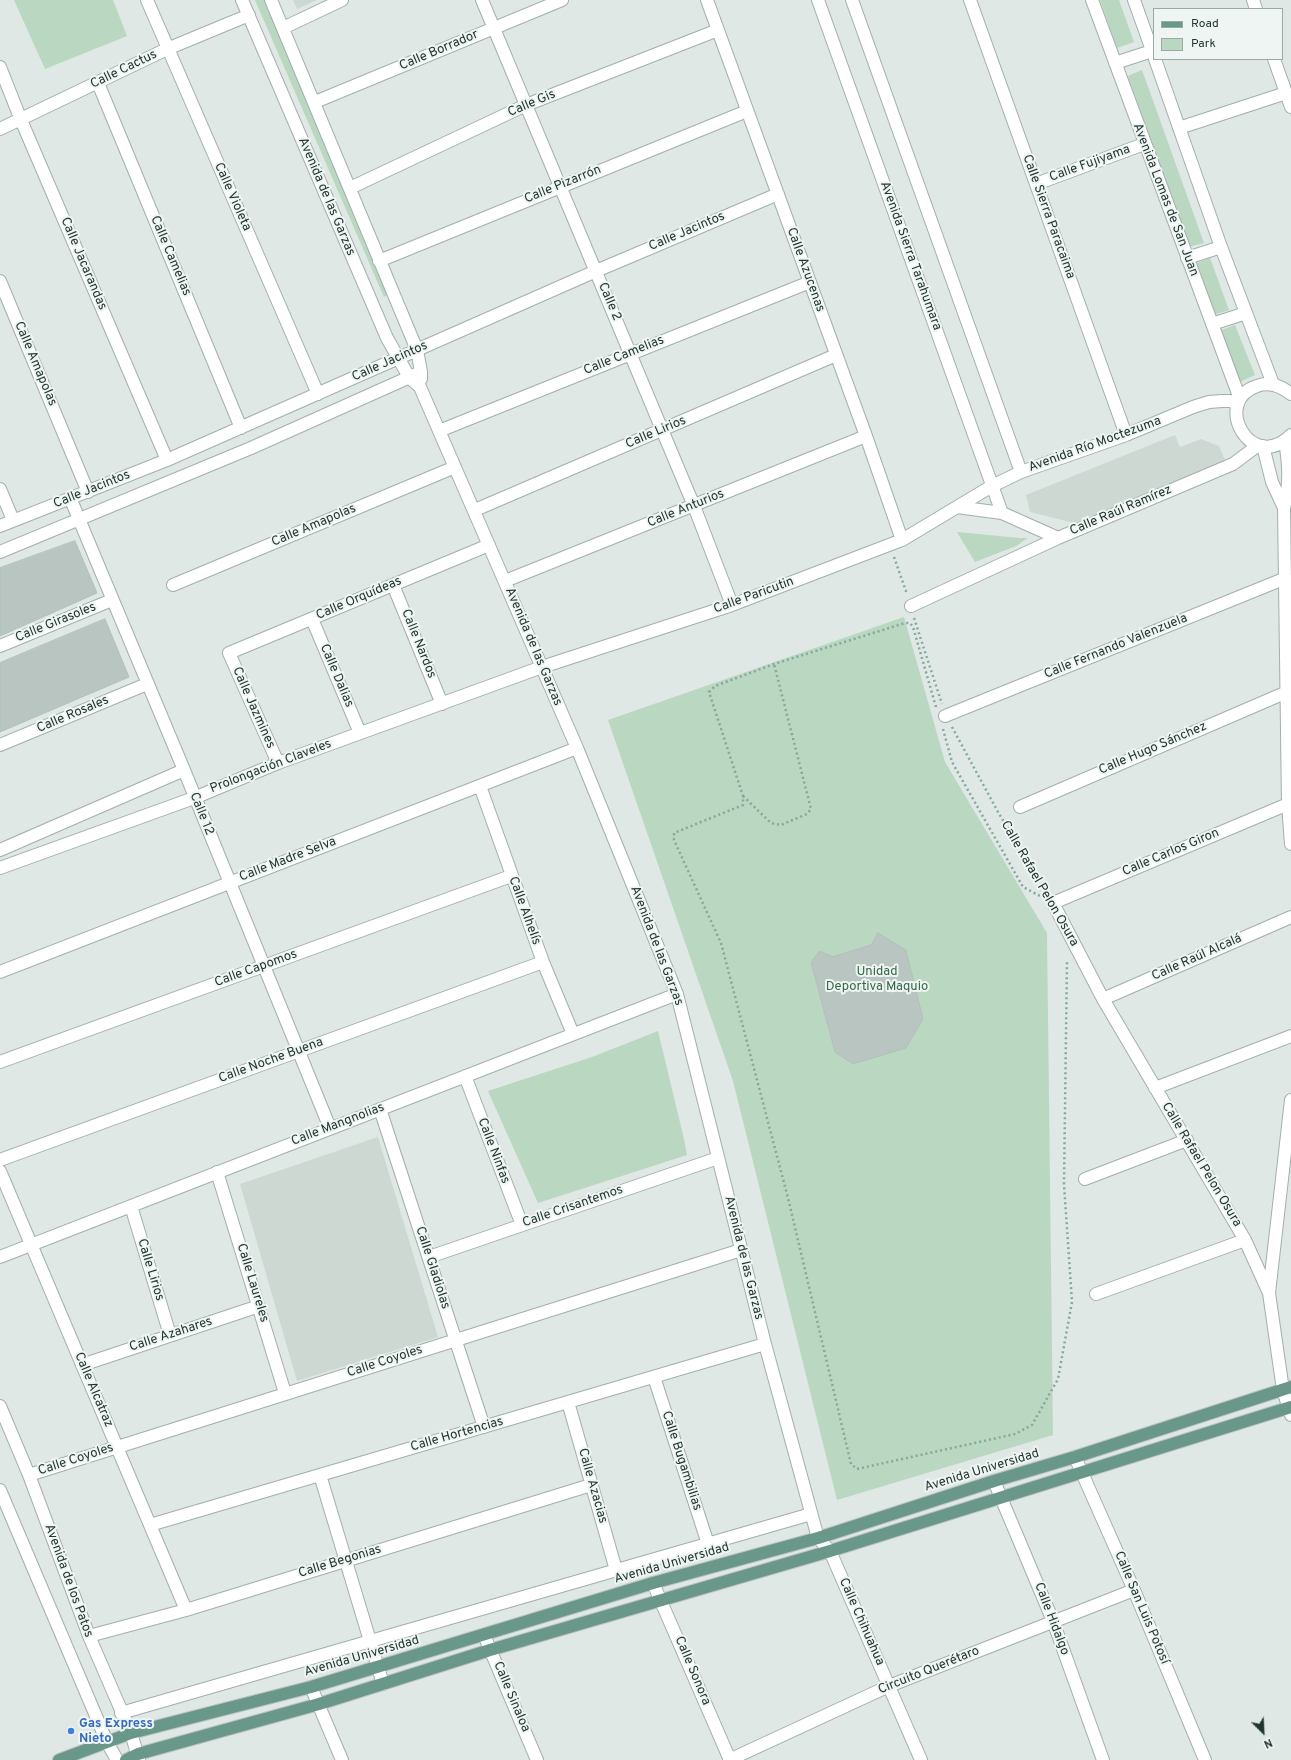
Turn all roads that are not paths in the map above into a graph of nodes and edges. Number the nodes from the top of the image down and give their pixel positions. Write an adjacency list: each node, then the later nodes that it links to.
1 (147, 0): 17 (street, Calle Violeta)
2 (242, 0): 13 (street, Avenida de las Garzas)
3 (271, 0): 14 (street, Avenida de las Garzas)
4 (342, 0): 14 (street)
5 (482, 0): 15 (street, Calle 2)
6 (562, 0): 15 (street, Calle Borrador)
7 (707, 0): 16 (street, Calle Azucenas)
8 (818, 0): 67 (street, Avenida Sierra Tarahumara)
9 (852, 0): 66 (street)
10 (970, 0): 34 (street, Calle Sierra Paracaima)
11 (1092, 0): 22 (street, Avenida Lomas de San Juan)
12 (1134, 0): 18 (street)
13 (248, 15): 17 (street, Calle Cactus); 49 (street, Avenida de las Garzas)
14 (282, 28): 26 (street, Avenida de las Garzas)
15 (494, 28): 26 (street, Calle Borrador); 27 (street, Calle 2)
16 (718, 30): 27 (street, Calle Gis); 29 (street, Calle Azucenas)
17 (168, 48): 24 (street, Calle Cactus); 54 (street, Calle Violeta)
18 (1153, 52)
19 (1153, 55): 22 (street)
20 (1156, 60): 31 (street)
21 (1274, 60): 25 (street)
22 (1115, 63): 33 (street, Avenida Lomas de San Juan)
23 (0, 67): 30 (street, Calle Jacarandas)
24 (98, 83): 30 (street, Calle Cactus); 57 (street, Calle Camelias)
25 (1286, 93): 28 (street); 31 (street)
26 (315, 102): 36 (street, Avenida de las Garzas)
27 (526, 105): 35 (street, Calle 2); 36 (street, Calle Gis)
28 (1291, 106)
29 (747, 111): 35 (street, Calle Pizarrón); 37 (street, Calle Azucenas)
30 (21, 120): 32 (street, Calle Cactus); 64 (street, Calle Jacarandas)
31 (1179, 128): 38 (street)
32 (0, 129)
33 (1144, 144): 34 (street, Calle Fujiyama); 39 (street, Avenida Lomas de San Juan)
34 (1036, 184): 60 (street, Calle Sierra Paracaima)
35 (560, 186): 40 (street, Calle Pizarrón); 41 (street, Calle 2)
36 (350, 188): 40 (street, Avenida de las Garzas)
37 (778, 194): 41 (street, Calle Jacintos); 43 (street, Calle Azucenas)
38 (1221, 247): 39 (street); 44 (street)
39 (1187, 258): 45 (street, Avenida Lomas de San Juan)
40 (379, 261): 46 (street, Avenida de las Garzas)
41 (596, 271): 46 (street, Calle Jacintos); 47 (street, Calle 2)
42 (0, 281): 69 (street, Calle Amapolas)
43 (810, 282): 47 (street, Calle Camelias); 48 (street, Calle Azucenas)
44 (1246, 313): 45 (street); 52 (street)
45 (1212, 324): 56 (street, Avenida Lomas de San Juan)
46 (416, 350): 49 (street, Calle Jacintos); 50 (street, Avenida de las Garzas)
47 (630, 354): 58 (street, Calle 2); 59 (street, Calle Camelias)
48 (836, 355): 58 (street, Calle Lirios); 61 (street, Calle Azucenas)
49 (398, 359): 51 (street, Avenida de las Garzas); 54 (street, Calle Jacintos)
50 (421, 372): 51 (street, Calle Jacintos); 53 (street, Avenida de las Garzas)
51 (409, 377): 53 (street, Avenida de las Garzas); 77 (street, Calle Jacintos)
52 (1273, 384): 55 (street); 56 (street)
53 (420, 387): 59 (street, Avenida de las Garzas)
54 (318, 394): 57 (street, Calle Jacintos)
55 (1291, 394)
56 (1239, 402): 60 (street, Avenida Río Moctezuma); 63 (street)
57 (241, 428): 64 (street, Calle Jacintos)
58 (662, 430): 71 (street, Calle 2); 74 (street, Calle Lirios)
59 (439, 431): 65 (street, Avenida de las Garzas)
60 (1126, 435): 66 (street, Avenida Río Moctezuma)
61 (866, 436): 71 (street, Calle Anturios); 80 (street, Calle Azucenas)
62 (1288, 438): 63 (street); 73 (street)
63 (1260, 446): 73 (street); 79 (street, Calle Raúl Ramírez)
64 (167, 460): 69 (street, Calle Jacintos)
65 (455, 467): 74 (street, Avenida de las Garzas); 85 (street, Calle Amapolas)
66 (1021, 472): 67 (street, Avenida Río Moctezuma)
67 (992, 486): 72 (street, Avenida Río Moctezuma); 75 (street, Avenida Sierra Tarahumara)
68 (0, 489): 76 (street)
69 (88, 492): 70 (street, Calle Jacintos)
70 (71, 500): 76 (street, Calle Jacintos); 77 (street, Calle 12)
71 (694, 506): 84 (street, Calle Anturios); 88 (street, Calle 2)
72 (957, 507): 75 (street, Calle Raúl Ramírez); 80 (street, Calle Paricutin)
73 (1284, 508): 83 (street)
74 (475, 510): 81 (street, Avenida de las Garzas)
75 (1002, 513): 79 (street, Calle Raúl Ramírez)
76 (14, 520): 78 (street, Calle Jacintos)
77 (79, 520): 82 (street, Calle Jacintos); 87 (street, Calle 12)
78 (0, 526)
79 (1058, 538): 89 (street)
80 (902, 540): 88 (street, Calle Paricutin)
81 (489, 545): 84 (street, Avenida de las Garzas); 86 (street, Calle Orquídeas)
82 (0, 552)
83 (1286, 578): 95 (street); 97 (street, Calle Fernando Valenzuela)
84 (505, 581): 93 (street, Avenida de las Garzas)
85 (174, 585)
86 (394, 585): 90 (street, Calle Orquídeas); 96 (street, Calle Nardos)
87 (112, 600): 91 (street, Calle Girasoles); 94 (street, Calle 12)
88 (732, 605): 93 (street, Calle Paricutin)
89 (911, 606)
90 (312, 619): 92 (street, Calle Orquídeas); 98 (street, Calle Dalias)
91 (0, 646)
92 (229, 652): 101 (street, Calle Jazmines)
93 (542, 667): 96 (street, Prolongación Claveles); 100 (street, Avenida de las Garzas)
94 (147, 684): 99 (street, Calle Rosales); 102 (street, Calle 12)
95 (1287, 692): 105 (street); 106 (street, Calle Hugo Sánchez)
96 (442, 704): 98 (street, Prolongación Claveles)
97 (941, 716)
98 (360, 733): 101 (street, Prolongación Claveles)
99 (0, 745)
100 (577, 748): 103 (street, Calle Madre Selva); 117 (street, Avenida de las Garzas)
101 (278, 763): 104 (street, Prolongación Claveles)
102 (184, 770): 104 (street, Calle 12); 108 (street)
103 (480, 786): 110 (street, Calle Alhelís); 111 (street, Calle Madre Selva)
104 (194, 798): 109 (street, Prolongación Claveles); 111 (street, Calle 12)
105 (1288, 804): 107 (street); 112 (street, Calle Carlos Giron)
106 (1020, 807)
107 (1291, 844)
108 (0, 850)
109 (0, 868)
110 (512, 876): 114 (street, Calle Alhelís); 115 (street, Calle Capomos)
111 (229, 883): 115 (street, Calle 12); 116 (street, Calle Madre Selva)
112 (1053, 903): 118 (street, Calle Rafael Pelon Osura)
113 (1291, 917): 118 (street, Calle Raúl Alcalá)
114 (543, 962): 119 (street, Calle Alhelís); 121 (street, Calle Noche Buena)
115 (264, 966): 121 (street, Calle 12); 122 (street, Calle Capomos)
116 (0, 972)
117 (677, 994): 119 (street, Calle Mangnolias); 129 (street, Avenida de las Garzas)
118 (1103, 999): 124 (street, Calle Rafael Pelon Osura)
119 (573, 1034): 123 (street, Calle Mangnolias)
120 (1291, 1036): 124 (street)
121 (299, 1051): 127 (street, Calle 12); 130 (street, Calle Noche Buena)
122 (0, 1062)
123 (465, 1076): 126 (street, Calle Mangnolias); 135 (street, Calle Ninfas)
124 (1155, 1088): 128 (street, Calle Rafael Pelon Osura)
125 (1291, 1100): 141 (street)
126 (380, 1109): 127 (street, Calle Mangnolias); 140 (street, Calle Gladiolas)
127 (330, 1128): 132 (street, Calle Mangnolias)
128 (1187, 1140): 133 (street); 136 (street, Calle Rafael Pelon Osura)
129 (718, 1158): 135 (street, Calle Crisantemos); 138 (street, Avenida de las Garzas)
130 (0, 1160)
131 (0, 1171): 137 (street, Calle Alcatraz)
132 (217, 1172): 134 (street, Calle Mangnolias); 143 (street, Calle Laureles)
133 (1084, 1179)
134 (131, 1206): 137 (street, Calle Mangnolias); 144 (street, Calle Lirios)
135 (522, 1225): 140 (street, Calle Crisantemos)
136 (1245, 1240): 141 (street, Calle Rafael Pelon Osura); 142 (street)
137 (31, 1245): 139 (street, Calle Mangnolias); 147 (street, Calle Alcatraz)
138 (741, 1250): 145 (street, Calle Coyoles); 146 (street, Avenida de las Garzas)
139 (0, 1257)
140 (429, 1257): 145 (street, Calle Gladiolas)
141 (1270, 1293): 149 (street)
142 (1096, 1294)
143 (259, 1306): 144 (street, Calle Azahares); 150 (street, Calle Laureles)
144 (170, 1335): 147 (street, Calle Azahares)
145 (456, 1339): 150 (street, Calle Coyoles); 154 (street, Calle Gladiolas)
146 (765, 1344): 148 (street, Calle Hortencias); 164 (street, Avenida de las Garzas)
147 (82, 1365): 155 (street, Calle Alcatraz)
148 (654, 1377): 151 (street, Calle Hortencias); 167 (street, Calle Bugambilias)
149 (1287, 1389): 153 (street); 156 (main road, Avenida Universidad)
150 (285, 1393): 155 (street, Calle Coyoles)
151 (568, 1402): 154 (street, Calle Hortencias); 161 (street, Calle Azacias)
152 (0, 1406): 158 (street, Avenida de los Patos)
153 (1290, 1410): 157 (main road)
154 (484, 1427): 159 (street, Calle Hortencias)
155 (117, 1447): 158 (street, Calle Coyoles); 165 (street, Calle Alcatraz)
156 (1075, 1457): 157 (street, Calle San Luis Potosí); 160 (main road, Avenida Universidad)
157 (1082, 1473): 163 (main road); 172 (street, Calle San Luis Potosí)
158 (29, 1475): 177 (street, Avenida de los Patos)
159 (320, 1475): 165 (street, Calle Hortencias); 169 (street)
160 (994, 1481): 163 (street, Calle Hidalgo); 166 (main road, Avenida Universidad)
161 (591, 1485): 169 (street, Calle Begonias); 170 (street, Calle Azacias)
162 (0, 1490): 187 (street, Avenida de los Patos)
163 (1000, 1497): 168 (main road); 175 (street, Calle Hidalgo)
164 (811, 1514): 166 (street, Avenida de las Garzas); 167 (street)
165 (150, 1525): 174 (street, Calle Alcatraz)
166 (818, 1538): 168 (street, Avenida de las Garzas); 171 (main road, Avenida Universidad)
167 (708, 1544): 170 (street)
168 (830, 1551): 173 (main road); 182 (street, Calle Chihuahua)
169 (346, 1560): 174 (street, Calle Begonias); 178 (street)
170 (616, 1570): 178 (street)
171 (653, 1583): 173 (street, Calle Sonora); 176 (main road, Avenida Universidad)
172 (1134, 1590): 175 (street, Circuito Querétaro); 197 (street, Calle San Luis Potosí)
173 (661, 1600): 179 (main road); 194 (street, Calle Sonora)
174 (186, 1610): 177 (street, Calle Begonias)
175 (1053, 1621): 182 (street, Circuito Querétaro); 196 (street, Calle Hidalgo)
176 (484, 1635): 179 (street, Calle Sinaloa); 180 (main road, Avenida Universidad)
177 (88, 1636): 185 (street, Avenida de los Patos)
178 (370, 1641): 180 (street); 185 (street)
179 (490, 1650): 181 (main road); 193 (street, Calle Sinaloa)
180 (377, 1666): 181 (street); 183 (main road, Avenida Universidad)
181 (384, 1684): 184 (main road)
182 (889, 1686): 194 (street, Circuito Querétaro); 195 (street, Calle Chihuahua)
183 (310, 1688): 184 (street); 186 (main road, Avenida Universidad)
184 (319, 1704): 188 (main road); 192 (street)
185 (121, 1713): 186 (street, Avenida de los Patos)
186 (131, 1733): 187 (main road, Avenida Universidad); 188 (street, Avenida de los Patos)
187 (106, 1742): 189 (main road, Avenida Universidad); 190 (street, Avenida de los Patos)
188 (139, 1757): 191 (main road)
189 (59, 1760)
190 (117, 1760)
191 (126, 1760)
192 (342, 1760)
193 (538, 1760)
194 (730, 1760)
195 (921, 1760)
196 (1103, 1760)
197 (1205, 1760)

